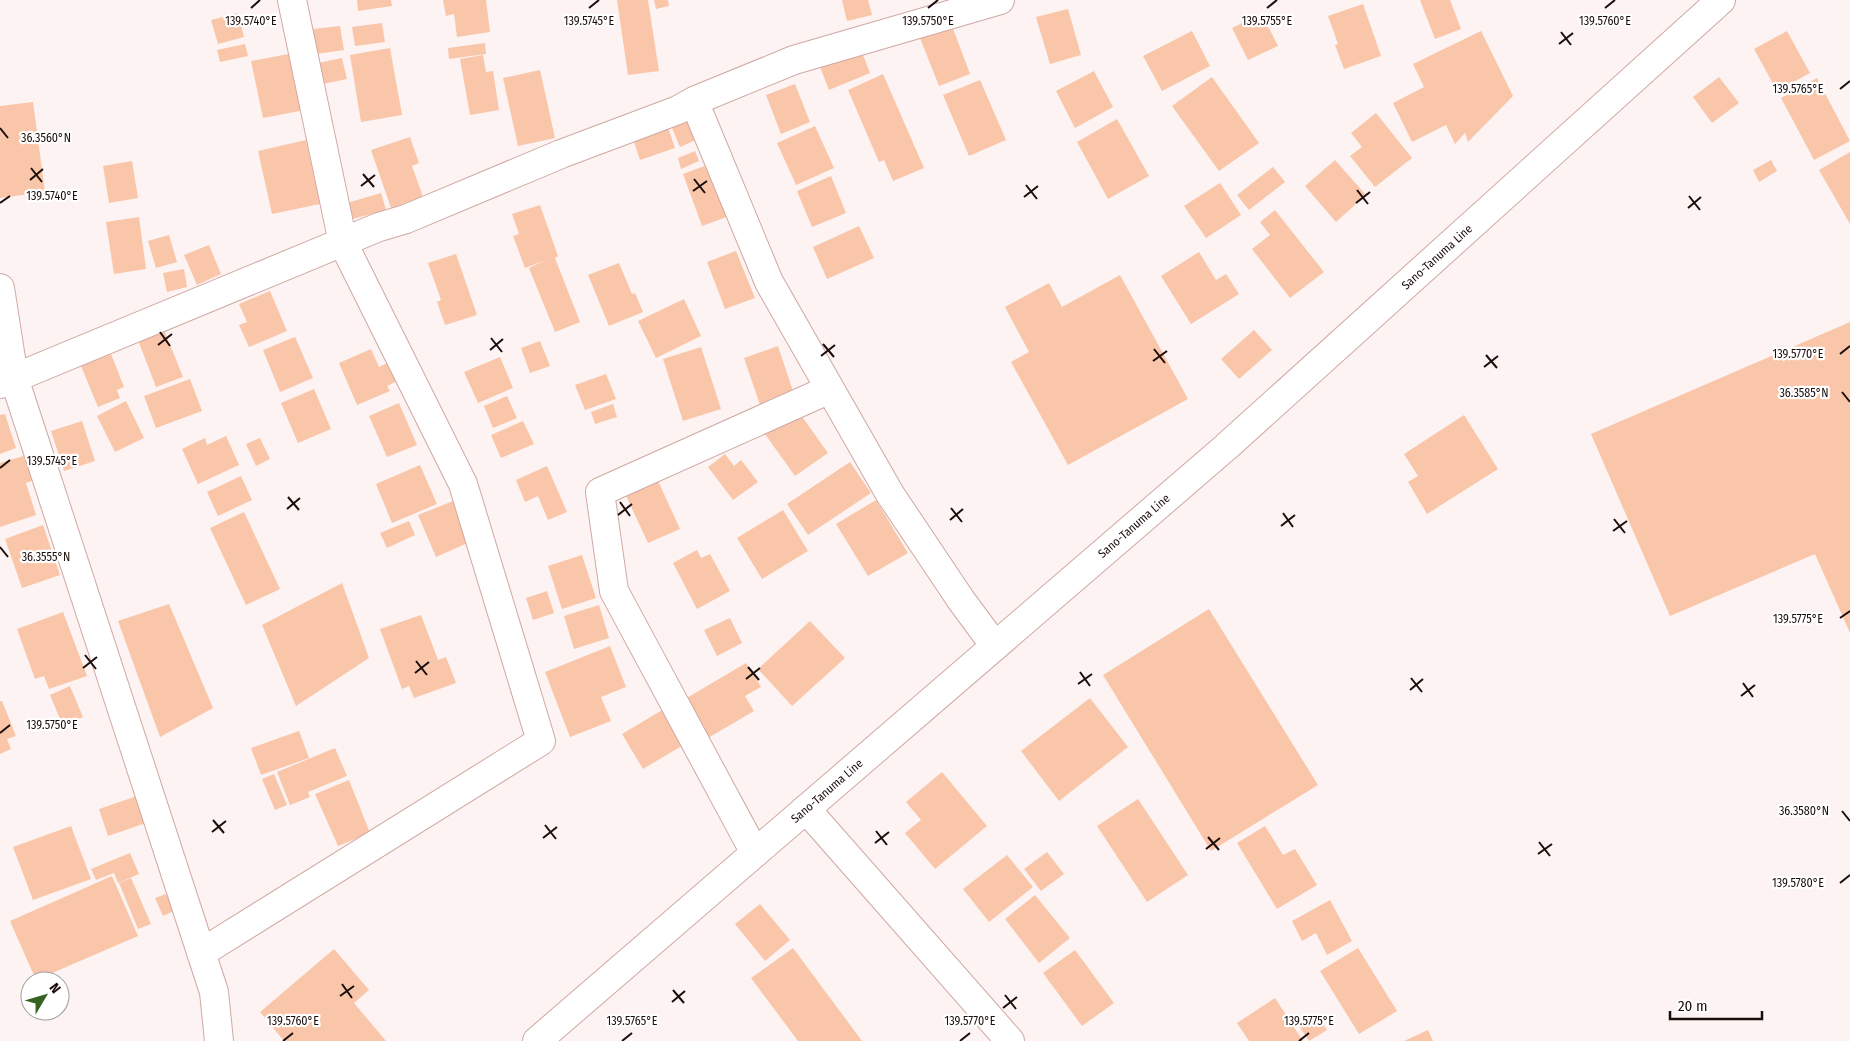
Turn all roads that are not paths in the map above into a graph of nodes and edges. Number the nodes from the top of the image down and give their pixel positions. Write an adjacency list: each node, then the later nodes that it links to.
1 (292, 0): 5 (street)
2 (1000, 0): 4 (street)
3 (1722, 0): 9 (street, Sano-Tanuma Line)
4 (694, 101): 5 (street); 8 (street)
5 (344, 243): 7 (street); 12 (street)
6 (0, 288): 7 (street)
7 (7, 381): 12 (street)
8 (830, 389): 9 (street); 11 (street)
9 (995, 646): 10 (street, Sano-Tanuma Line)
10 (806, 809): 11 (street, Sano-Tanuma Line); 15 (street)
11 (755, 853): 14 (street, Sano-Tanuma Line)
12 (201, 953): 13 (street)
13 (220, 1041)
14 (537, 1041)
15 (1010, 1041)

